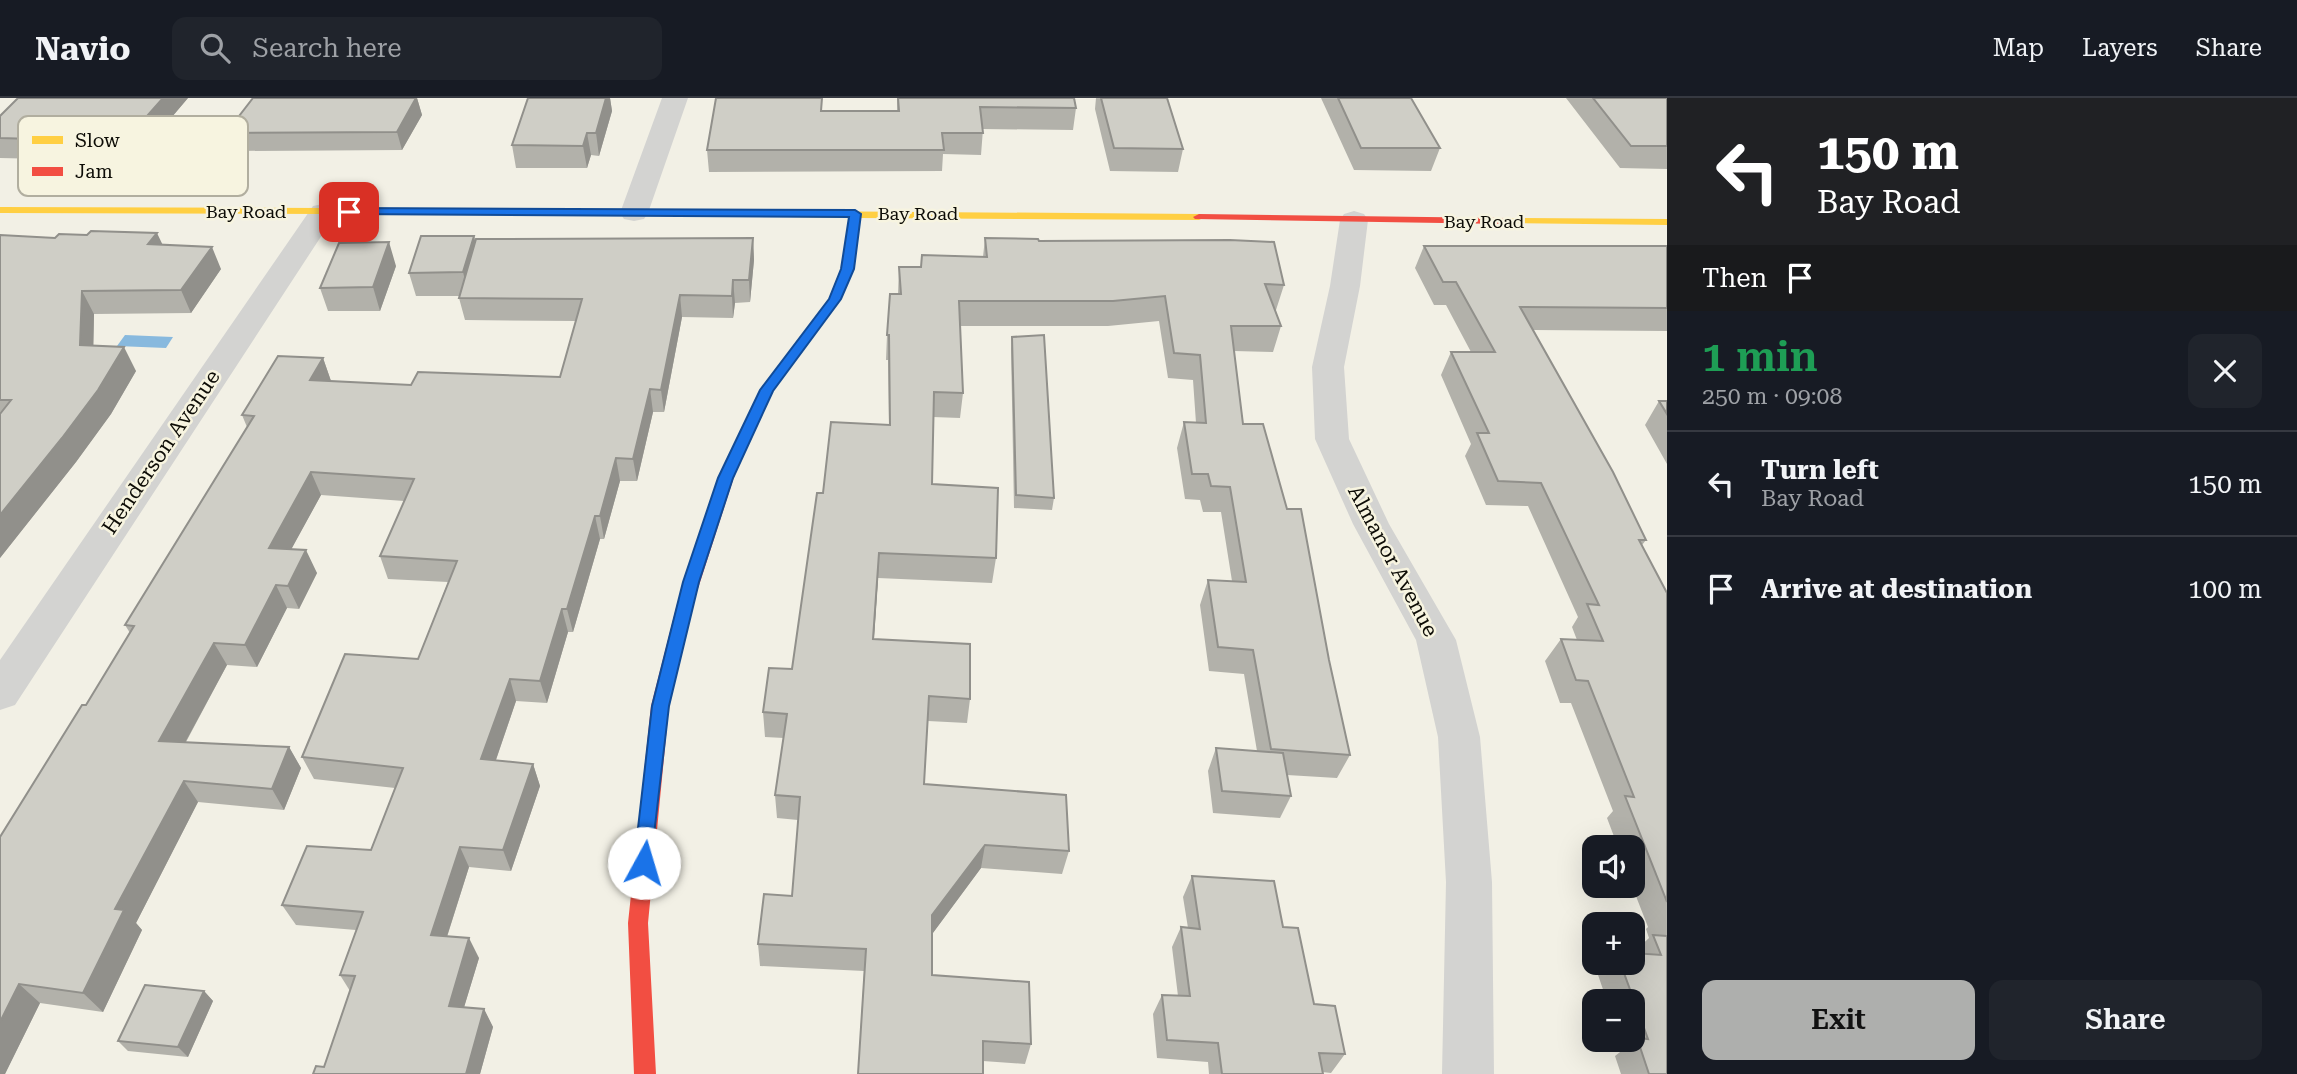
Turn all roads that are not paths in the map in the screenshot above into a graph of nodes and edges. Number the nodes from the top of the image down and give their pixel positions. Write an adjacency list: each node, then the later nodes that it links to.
1 (675, 98): 4 (street)
2 (0, 210): 3 (street, Bay Road)
3 (323, 212): 4 (street, Bay Road); 8 (street, Henderson Avenue)
4 (634, 213): 5 (street, Bay Road)
5 (855, 214): 6 (street, Bay Road); 9 (street)
6 (1354, 220): 7 (street, Bay Road); 10 (street, Almanor Avenue)
7 (1667, 222)
8 (0, 692)
9 (645, 1074)
10 (1468, 1074)

